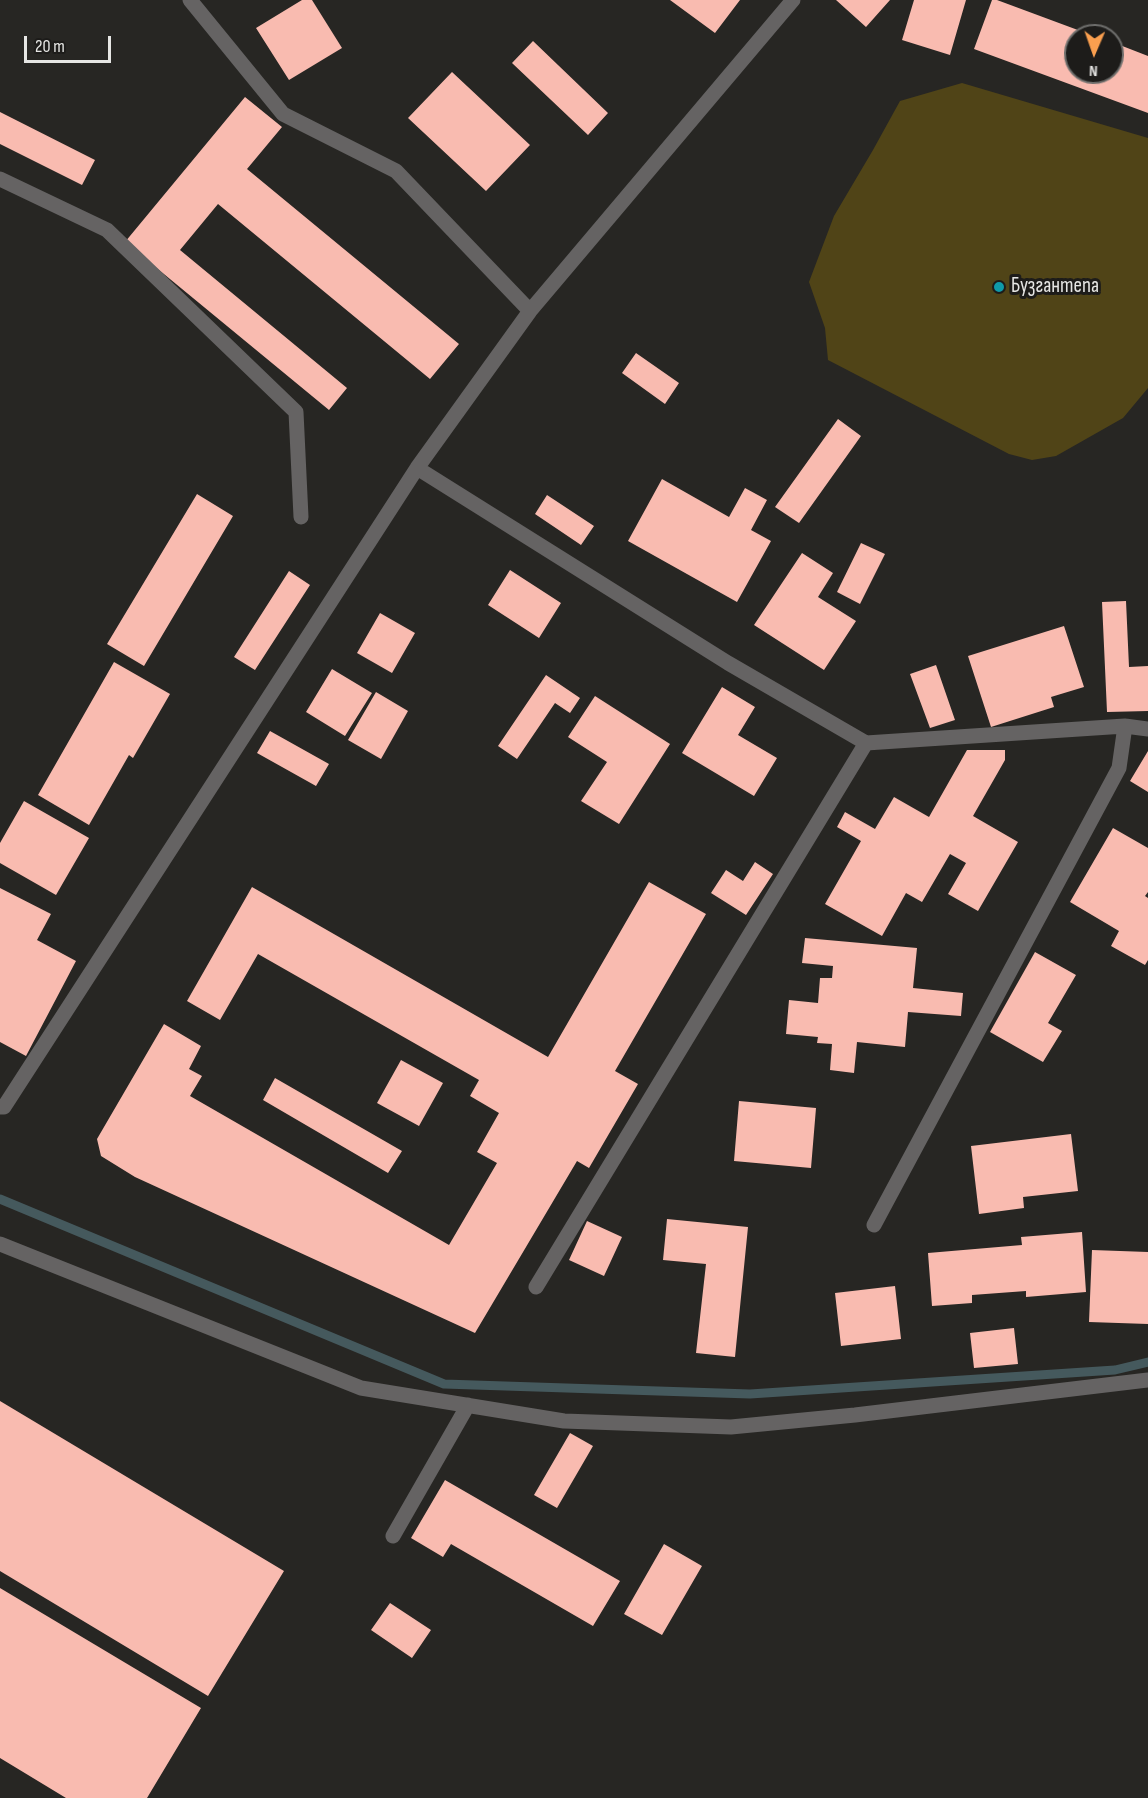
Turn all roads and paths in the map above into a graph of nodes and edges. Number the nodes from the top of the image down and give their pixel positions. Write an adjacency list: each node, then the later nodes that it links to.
1 (190, 0): 4 (street)
2 (793, 0): 4 (street)
3 (0, 179): 6 (street)
4 (530, 311): 5 (street)
5 (417, 468): 9 (street); 10 (street)
6 (302, 517)
7 (1125, 726): 8 (street); 9 (street); 11 (street)
8 (1148, 729)
9 (866, 742): 13 (street)
10 (0, 1107)
11 (874, 1225)
12 (0, 1244): 15 (street)
13 (536, 1287)
14 (1148, 1380): 15 (street)
15 (468, 1406): 16 (street)
16 (393, 1536)

